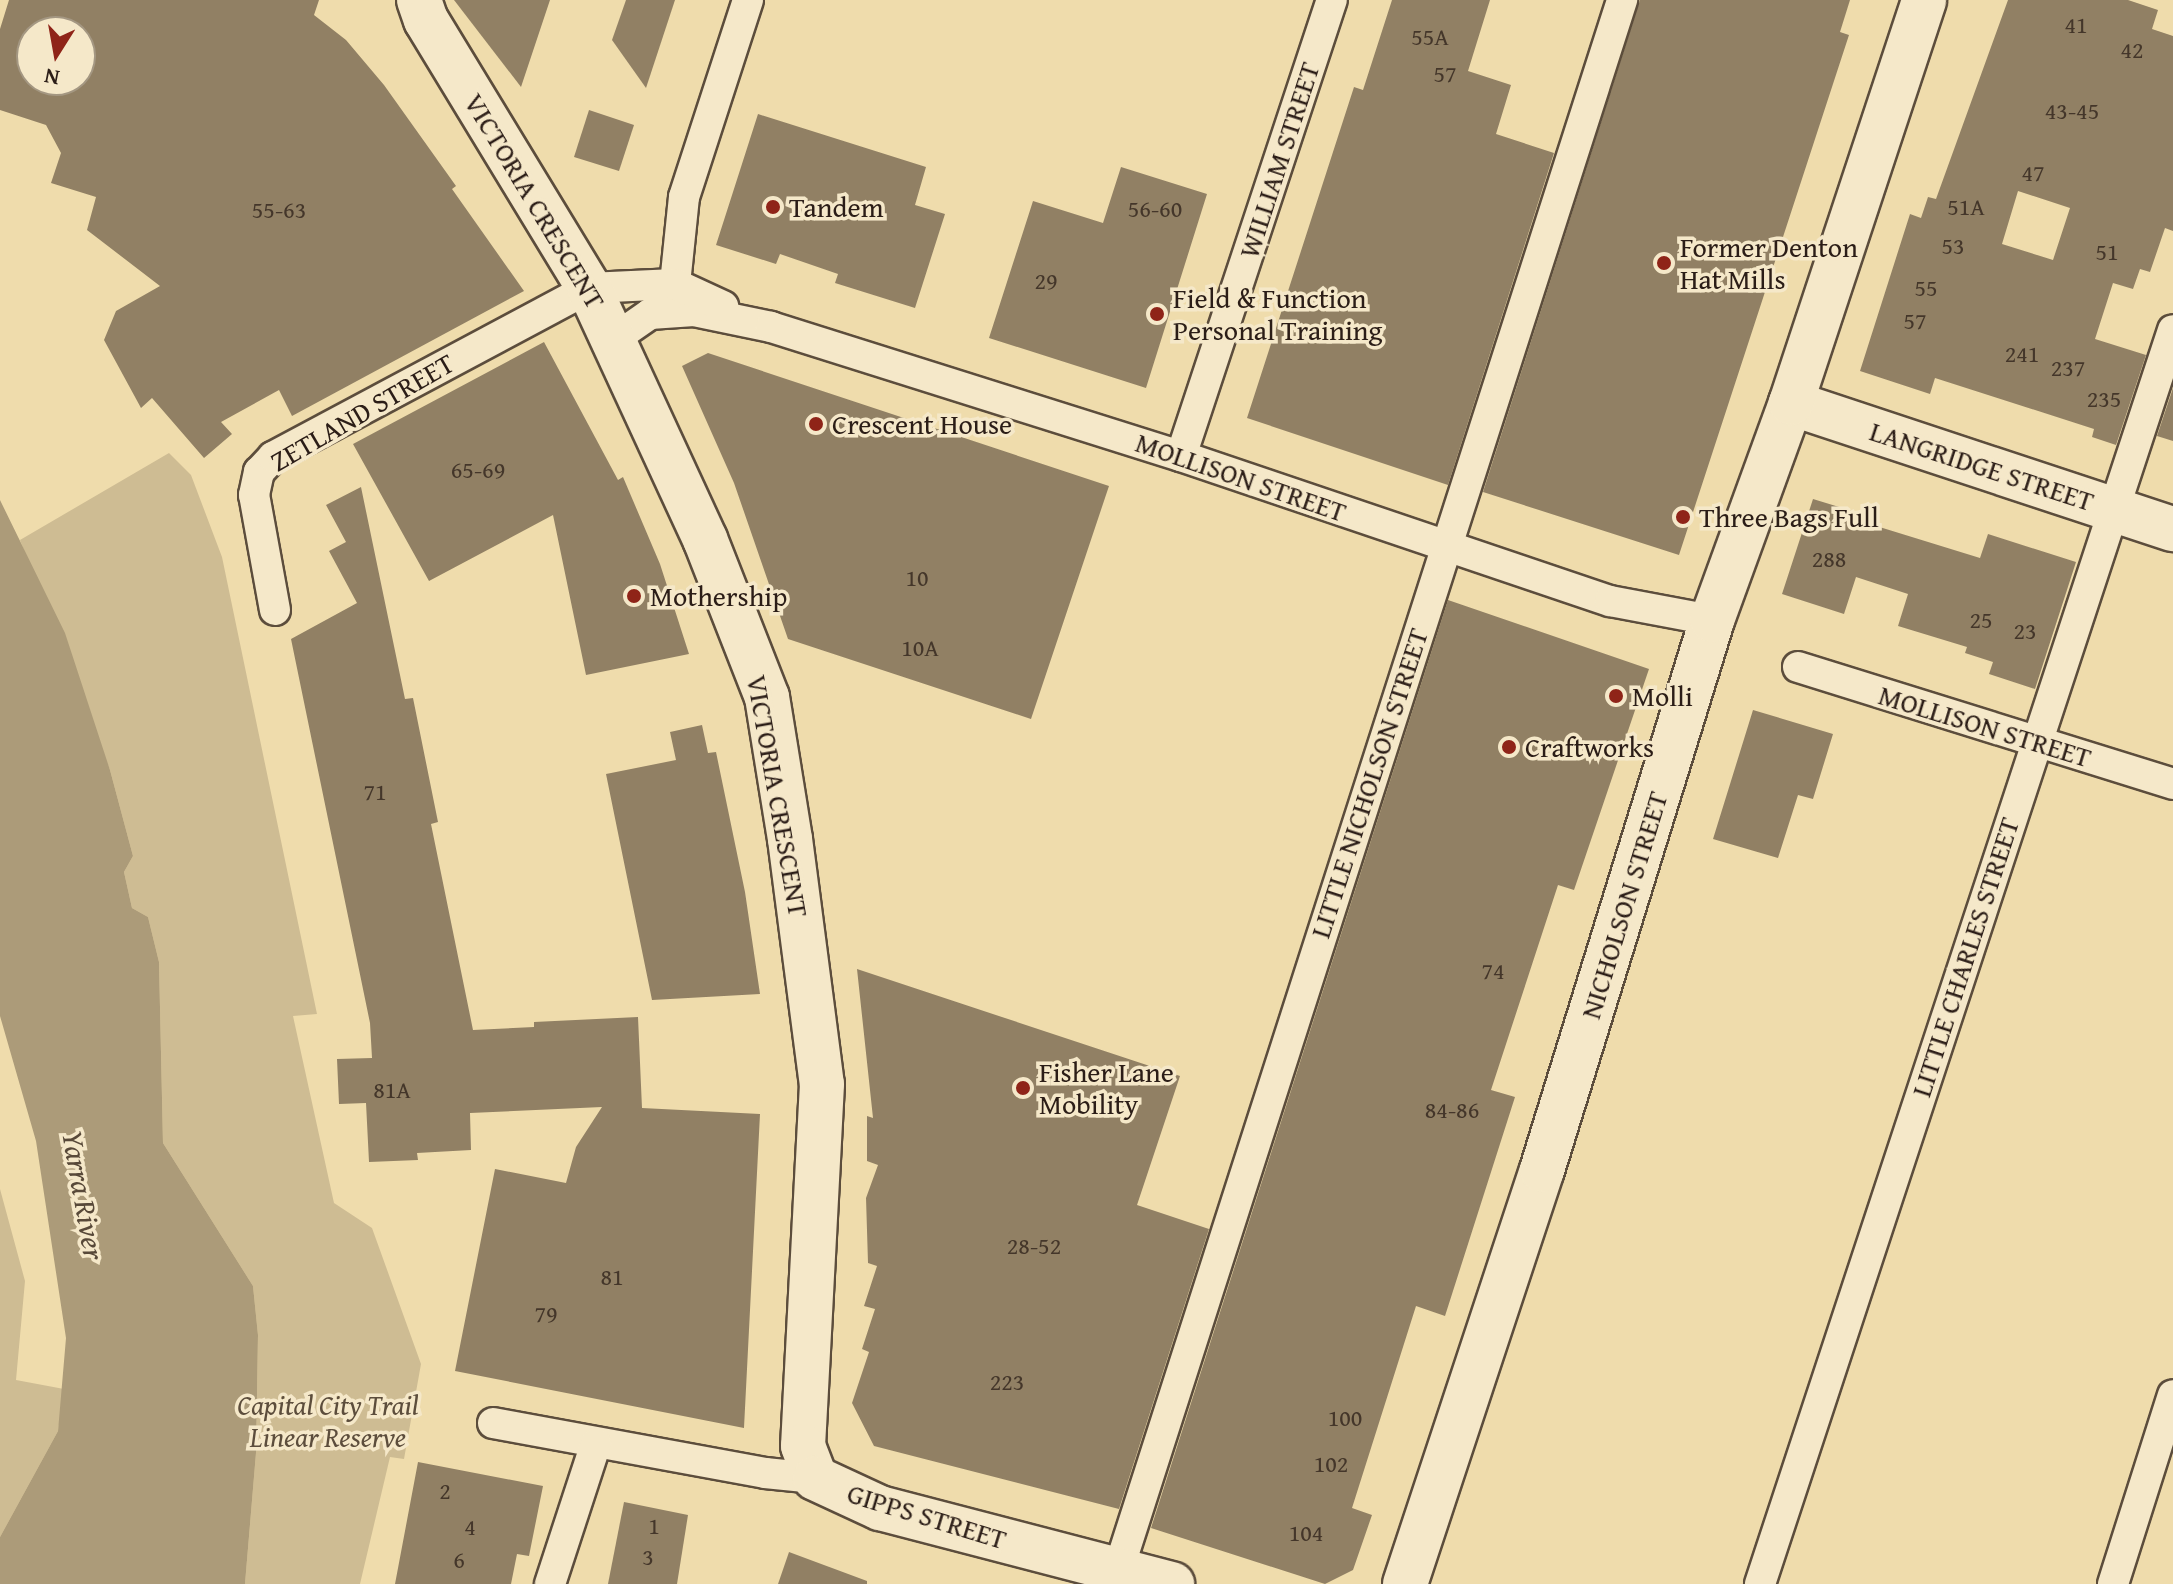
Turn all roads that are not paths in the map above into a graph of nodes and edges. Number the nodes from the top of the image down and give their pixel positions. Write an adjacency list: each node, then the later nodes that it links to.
1 (419, 0): 7 (street, VICTORIA CRESCENT)
2 (748, 0): 6 (street)
3 (1332, 0): 12 (street, WILLIAM STREET)
4 (1622, 0): 15 (street, LITTLE NICHOLSON STREET)
5 (1924, 0): 11 (street, NICHOLSON STREET)
6 (675, 284): 7 (street, MOLLISON STREET); 8 (street, MOLLISON STREET)
7 (589, 288): 10 (street, VICTORIA CRESCENT); 16 (street, ZETLAND STREET)
8 (771, 327): 10 (street, MOLLISON STREET); 12 (street, MOLLISON STREET)
9 (2173, 330): 13 (street, LITTLE CHARLES STREET)
10 (614, 339): 24 (street, VICTORIA CRESCENT)
11 (1791, 403): 13 (street, LANGRIDGE STREET); 17 (street, NICHOLSON STREET)
12 (1181, 456): 15 (street, MOLLISON STREET)
13 (2115, 509): 14 (street, LANGRIDGE STREET); 19 (street, LITTLE CHARLES STREET)
14 (2173, 529)
15 (1445, 547): 17 (street, MOLLISON STREET); 25 (street, LITTLE NICHOLSON STREET)
16 (275, 610)
17 (1712, 620): 28 (street, NICHOLSON STREET)
18 (1798, 667): 19 (street, MOLLISON STREET)
19 (2035, 743): 20 (street, MOLLISON STREET); 29 (street, LITTLE CHARLES STREET)
20 (2173, 784)
21 (2173, 1395): 30 (street)
22 (493, 1423): 23 (street, GIPPS STREET)
23 (596, 1443): 24 (street, GIPPS STREET); 26 (street)
24 (815, 1478): 25 (street, GIPPS STREET)
25 (1119, 1568): 27 (street, GIPPS STREET)
26 (550, 1584)
27 (1172, 1584)
28 (1405, 1584)
29 (1760, 1584)
30 (2113, 1584)

